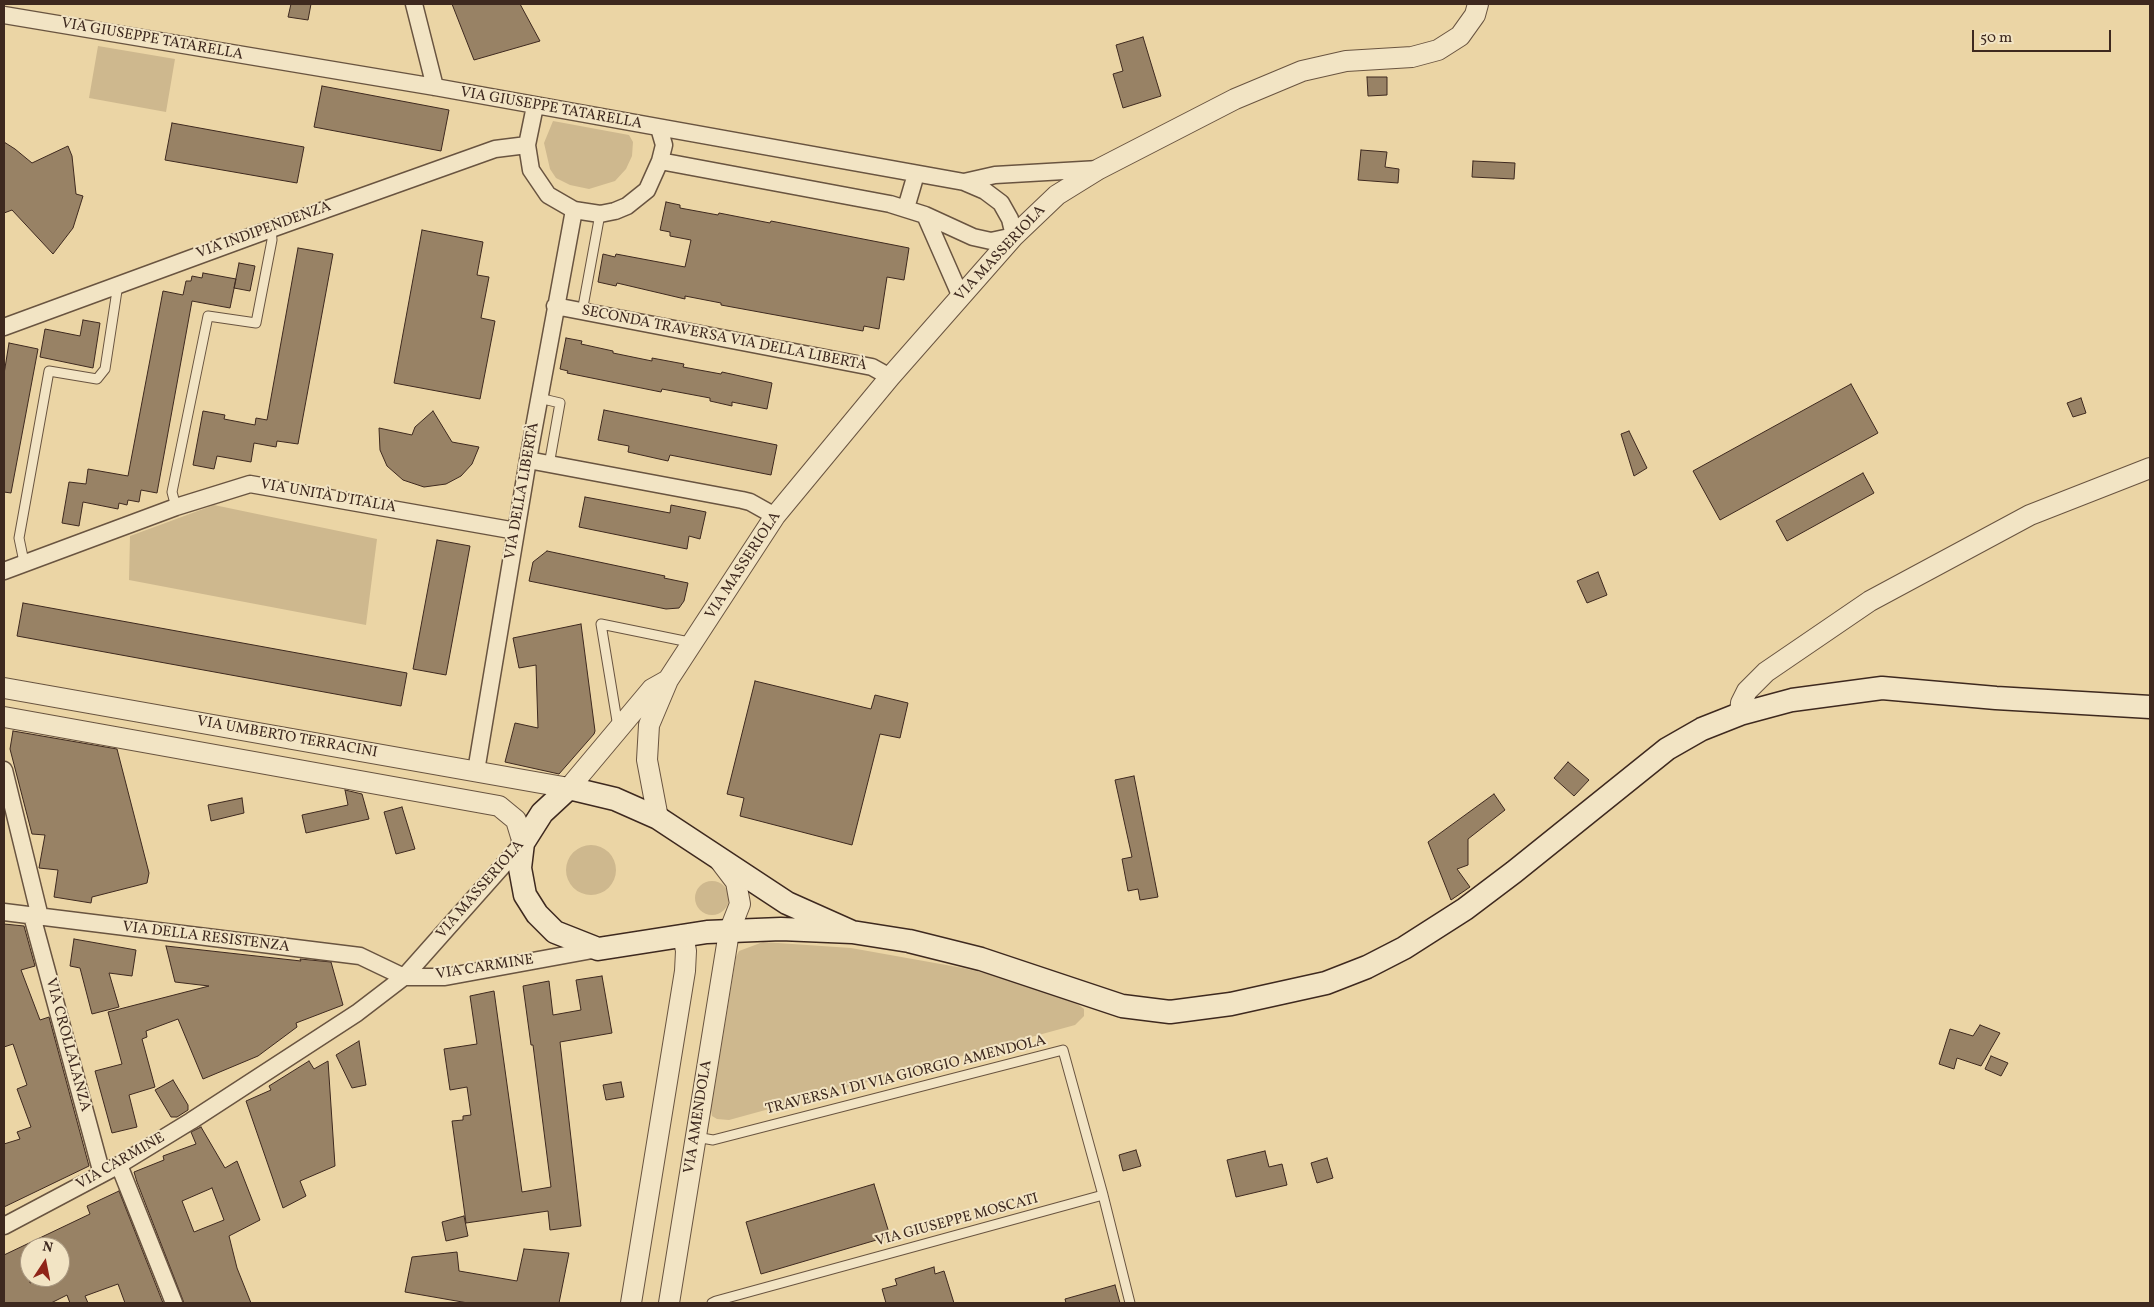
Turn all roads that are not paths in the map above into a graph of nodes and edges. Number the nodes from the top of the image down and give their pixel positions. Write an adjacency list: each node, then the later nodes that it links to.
1 (414, 4): 4 (street)
2 (1478, 4): 9 (street, VIA MASSERIOLA)
3 (4, 15): 4 (street, VIA GIUSEPPE TATARELLA)
4 (435, 88): 5 (street, VIA GIUSEPPE TATARELLA)
5 (535, 106): 6 (street, VIA GIUSEPPE TATARELLA); 7 (street)
6 (659, 128): 8 (street); 10 (street, VIA GIUSEPPE TATARELLA)
7 (527, 145): 13 (street); 16 (street, VIA INDIPENDENZA)
8 (660, 161): 12 (street); 14 (street)
9 (1099, 169): 11 (street, VIA GIUSEPPE TATARELLA); 17 (street, VIA MASSERIOLA)
10 (916, 174): 11 (street, VIA GIUSEPPE TATARELLA); 12 (street)
11 (964, 182): 17 (street)
12 (906, 208): 15 (street)
13 (574, 210): 14 (street); 20 (street, VIA DELLA LIBERTÀ)
14 (600, 214): 21 (lane)
15 (925, 215): 17 (street); 19 (street)
16 (271, 229): 18 (street, VIA INDIPENDENZA); 28 (lane)
17 (1014, 236): 19 (street, VIA MASSERIOLA)
18 (118, 284): 22 (street, VIA INDIPENDENZA); 31 (lane)
19 (961, 297): 23 (street, VIA MASSERIOLA)
20 (555, 306): 21 (street, SECONDA TRAVERSA VIA DELLA LIBERTÀ); 24 (street, VIA DELLA LIBERTÀ)
21 (582, 312): 23 (street, SECONDA TRAVERSA VIA DELLA LIBERTÀ)
22 (4, 327)
23 (890, 377): 29 (street, VIA MASSERIOLA)
24 (539, 398): 25 (street, VIA DELLA LIBERTÀ); 26 (lane)
25 (528, 460): 26 (street); 30 (street, VIA DELLA LIBERTÀ)
26 (549, 464): 29 (street)
27 (2150, 468): 37 (street)
28 (176, 507): 30 (street, VIA UNITÀ D'ITALIA); 31 (street, VIA UNITÀ D'ITALIA)
29 (775, 516): 33 (street, VIA MASSERIOLA)
30 (516, 531): 41 (street, VIA DELLA LIBERTÀ)
31 (24, 562): 32 (street, VIA UNITÀ D'ITALIA)
32 (4, 571)
33 (694, 643): 34 (street, VIA MASSERIOLA); 39 (lane)
34 (668, 680): 39 (street, VIA MASSERIOLA); 43 (street)
35 (4, 688): 41 (street, VIA UMBERTO TERRACINI)
36 (2150, 707): 37 (main road)
37 (1740, 714): 49 (main road)
38 (4, 717): 44 (street, VIA UMBERTO TERRACINI)
39 (618, 728): 42 (street, VIA MASSERIOLA)
40 (4, 770): 47 (street, VIA CROLLALANZA)
41 (476, 771): 42 (street, VIA UMBERTO TERRACINI)
42 (569, 788): 43 (main road); 44 (main road, VIA MASSERIOLA)
43 (658, 818): 45 (main road)
44 (523, 843): 51 (main road); 52 (street, VIA MASSERIOLA)
45 (719, 859): 48 (street, VIA AMENDOLA); 49 (main road)
46 (4, 912): 47 (street, VIA DELLA RESISTENZA)
47 (36, 917): 52 (street, VIA DELLA RESISTENZA); 55 (street, VIA CROLLALANZA)
48 (729, 932): 49 (main road, VIA CARMINE); 50 (main road, VIA CARMINE); 53 (street, VIA AMENDOLA)
49 (852, 932)
50 (683, 935): 51 (main road, VIA CARMINE); 59 (street)
51 (598, 949): 52 (street, VIA CARMINE)
52 (404, 977): 54 (street, VIA CARMINE)
53 (696, 1137): 56 (lane, TRAVERSA I DI VIA GIORGIO AMENDOLA); 60 (street, VIA AMENDOLA)
54 (119, 1165): 55 (street, VIA CARMINE); 58 (street)
55 (102, 1174): 57 (street, VIA CARMINE)
56 (1103, 1195): 61 (lane, VIA GIUSEPPE MOSCATI); 62 (lane)
57 (4, 1226)
58 (174, 1303)
59 (631, 1303)
60 (669, 1303)
61 (712, 1303)
62 (1130, 1303)

